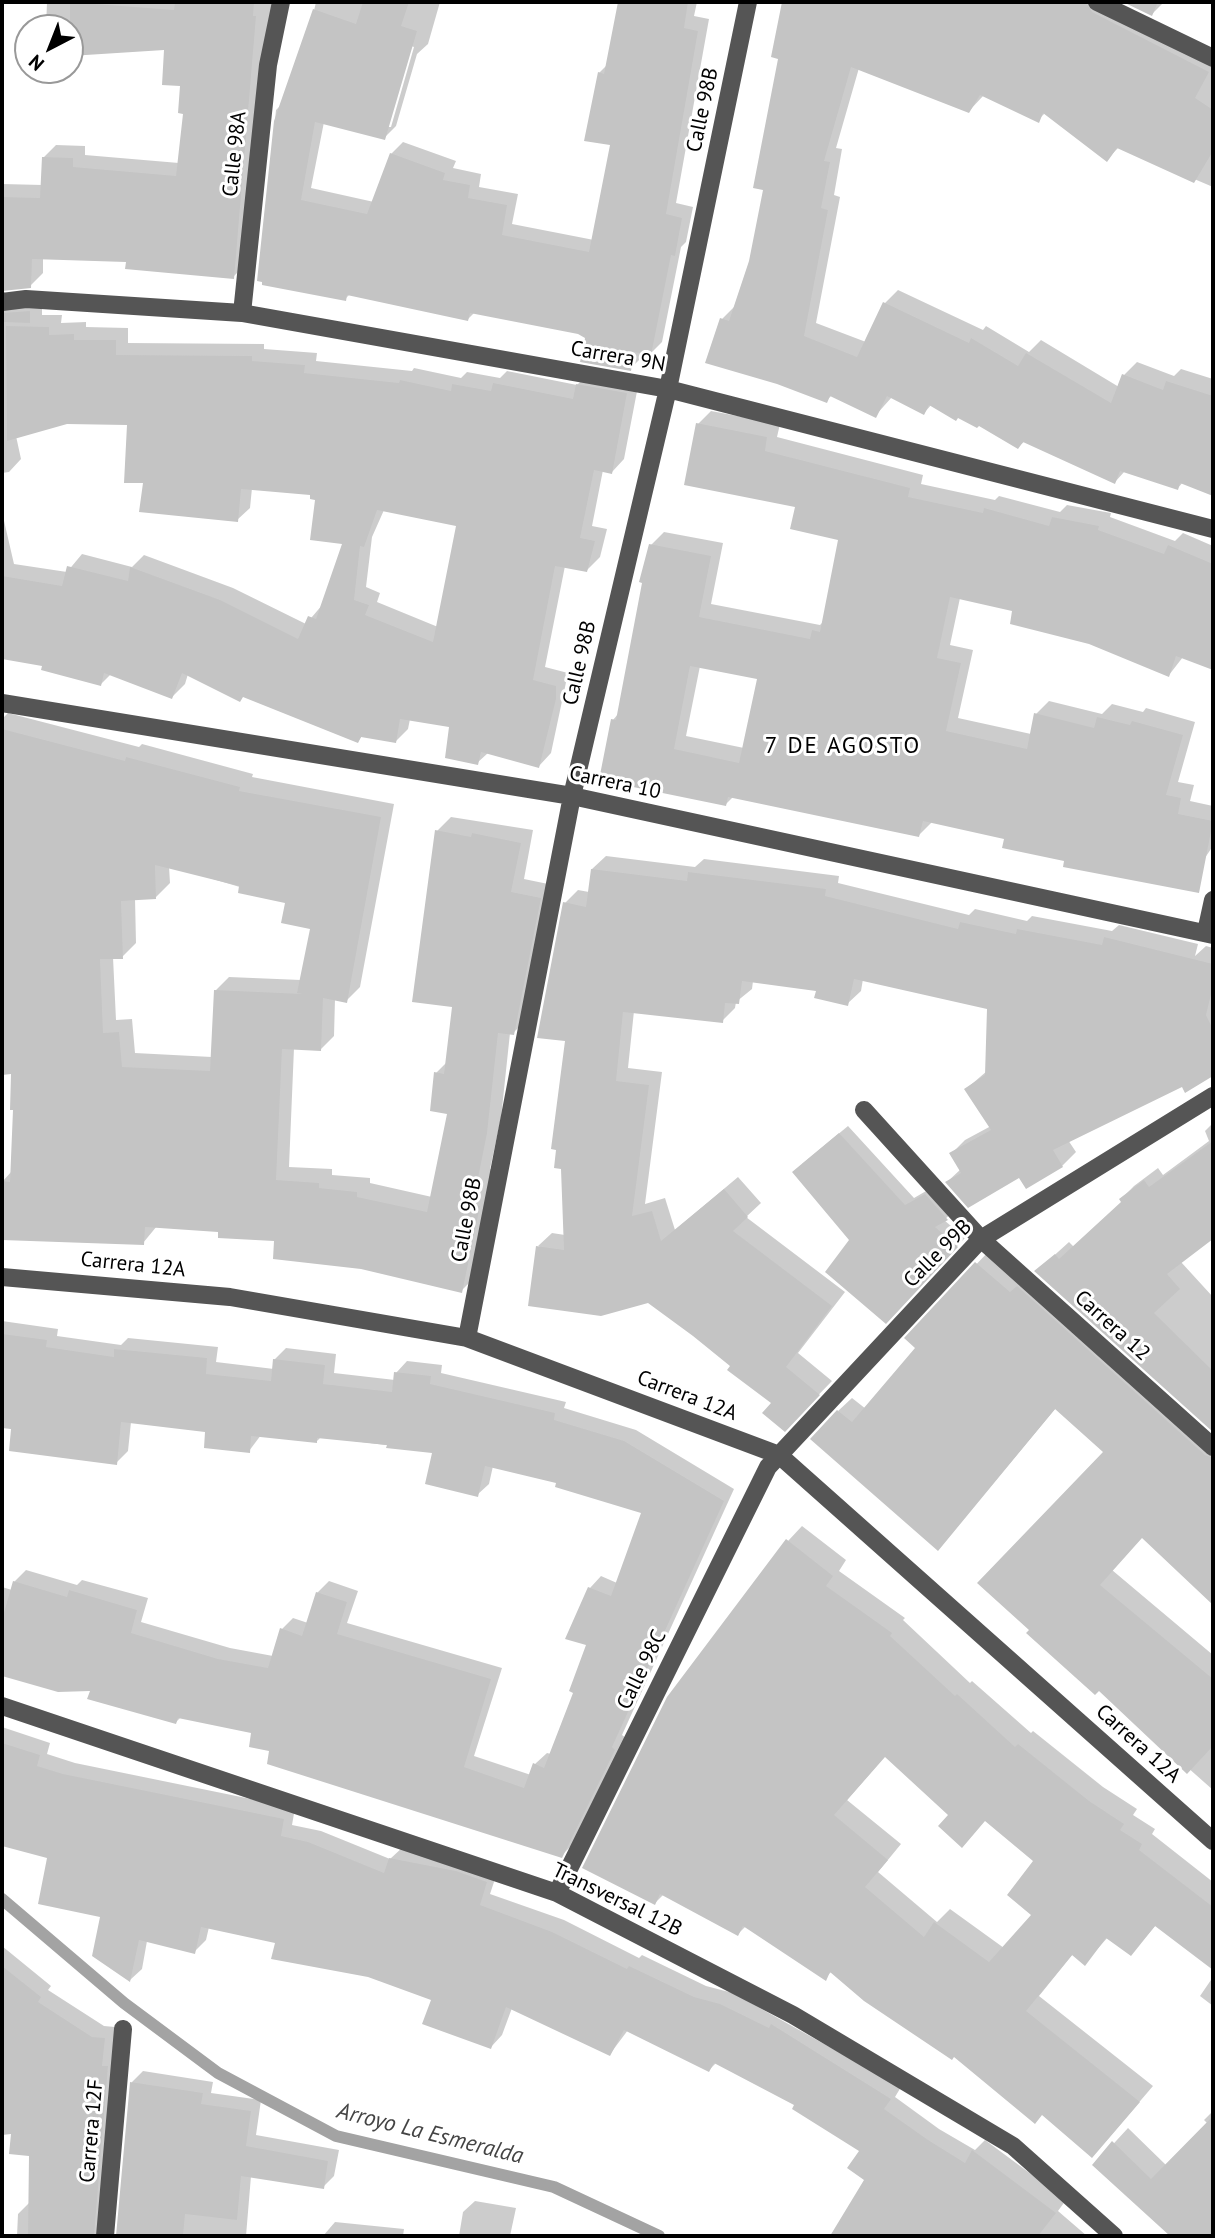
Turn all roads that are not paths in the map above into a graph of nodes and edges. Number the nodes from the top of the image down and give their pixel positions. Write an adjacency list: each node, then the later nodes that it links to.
1 (281, 2): 6 (street, Calle 98A)
2 (748, 2): 7 (street, Calle 98B)
3 (1097, 2): 4 (street)
4 (1213, 58)
5 (2, 302): 6 (street, Carrera 9N)
6 (242, 313): 7 (street, Carrera 9N)
7 (668, 389): 8 (street, Carrera 9N); 10 (street, Calle 98B)
8 (1213, 529)
9 (2, 703): 10 (street, Carrera 10)
10 (572, 796): 12 (street, Carrera 10); 17 (street, Calle 98B)
11 (1213, 900): 12 (street)
12 (1210, 934)
13 (1213, 1096): 15 (street, Calle 99B)
14 (864, 1110): 15 (street, Carrera 12)
15 (981, 1239): 18 (street, Carrera 12); 19 (street, Calle 99B)
16 (4, 1275): 17 (street, Carrera 12A)
17 (467, 1338): 19 (street, Carrera 12A)
18 (1213, 1447)
19 (773, 1461): 21 (street, Carrera 12A); 22 (street, Calle 98C)
20 (2, 1706): 22 (street, Transversal 12B)
21 (1213, 1841)
22 (557, 1893): 25 (street, Transversal 12B)
23 (123, 2029): 24 (street, Carrera 12F)
24 (106, 2236)
25 (1114, 2236)

